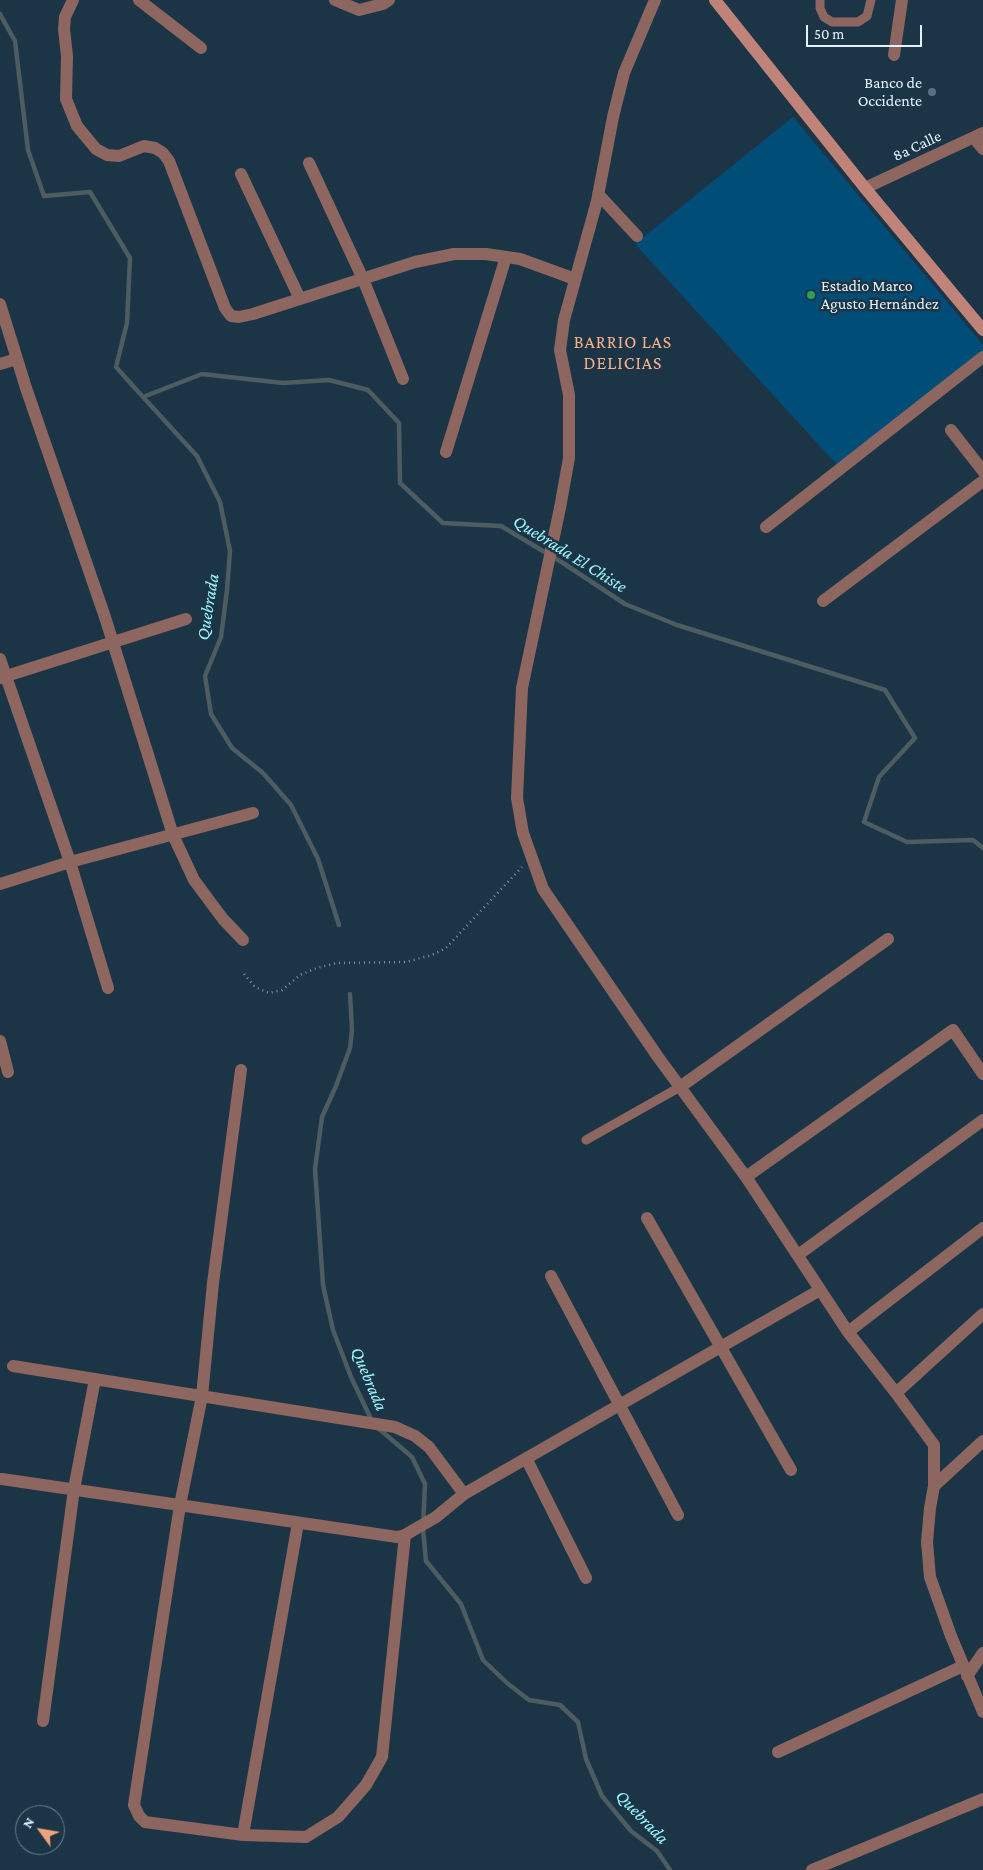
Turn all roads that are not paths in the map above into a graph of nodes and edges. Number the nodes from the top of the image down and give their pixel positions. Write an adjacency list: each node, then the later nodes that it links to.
1 (73, 0): 22 (street)
2 (139, 0): 10 (street)
3 (335, 0): 4 (street)
4 (389, 0)
5 (655, 0): 17 (street)
6 (715, 0): 16 (street)
7 (820, 0): 8 (lane)
8 (871, 0)
9 (902, 0): 11 (street)
10 (201, 48)
11 (894, 55)
12 (979, 135): 13 (street); 16 (street, 8a Calle)
13 (983, 149)
14 (310, 163): 20 (street)
15 (241, 174): 22 (street)
16 (865, 188): 24 (street)
17 (598, 194): 18 (street); 21 (street)
18 (637, 236)
19 (506, 257): 20 (street); 21 (street); 30 (street)
20 (363, 279): 22 (street); 28 (street)
21 (575, 279): 50 (street)
22 (300, 299)
23 (0, 304): 26 (street)
24 (983, 330)
25 (983, 357): 33 (street)
26 (17, 359): 27 (street); 36 (street)
27 (0, 364)
28 (404, 379)
29 (951, 430): 31 (street)
30 (446, 452)
31 (983, 471)
32 (983, 480): 34 (street)
33 (766, 527)
34 (823, 601)
35 (186, 620): 36 (street)
36 (113, 643): 38 (street); 40 (street)
37 (0, 659): 38 (street)
38 (3, 677): 41 (street)
39 (254, 812): 40 (street)
40 (173, 835): 41 (street); 44 (street)
41 (70, 862): 42 (street); 45 (street)
42 (0, 884)
43 (888, 939): 50 (street)
44 (243, 940)
45 (108, 988)
46 (0, 1041): 48 (street)
47 (241, 1070): 65 (street)
48 (8, 1072)
49 (983, 1074): 53 (street)
50 (680, 1087): 52 (lane); 53 (street)
51 (983, 1120): 56 (street)
52 (586, 1140)
53 (746, 1177): 56 (street)
54 (647, 1218): 61 (street)
55 (983, 1228): 60 (street)
56 (798, 1255): 58 (street)
57 (551, 1276): 66 (street)
58 (820, 1290): 60 (street); 61 (street)
59 (983, 1314): 64 (street)
60 (848, 1332): 64 (street)
61 (721, 1347): 66 (street); 69 (street)
62 (13, 1366): 63 (street)
63 (95, 1379): 65 (street); 72 (street)
64 (896, 1393): 71 (street)
65 (202, 1396): 73 (street); 74 (street)
66 (620, 1405): 68 (street); 75 (street)
67 (983, 1440): 71 (street)
68 (526, 1458): 73 (street); 78 (street)
69 (791, 1470)
70 (2, 1479): 72 (street)
71 (934, 1486): 80 (street)
72 (74, 1490): 74 (street); 82 (street)
73 (464, 1494): 77 (street)
74 (180, 1505): 76 (street); 85 (street)
75 (678, 1515)
76 (298, 1522): 77 (street); 85 (street)
77 (405, 1535): 85 (street)
78 (586, 1578)
79 (983, 1654): 80 (street)
80 (965, 1671): 81 (street); 83 (street)
81 (983, 1712)
82 (43, 1721)
83 (778, 1752)
84 (983, 1799): 86 (street)
85 (243, 1835)
86 (812, 1870)

